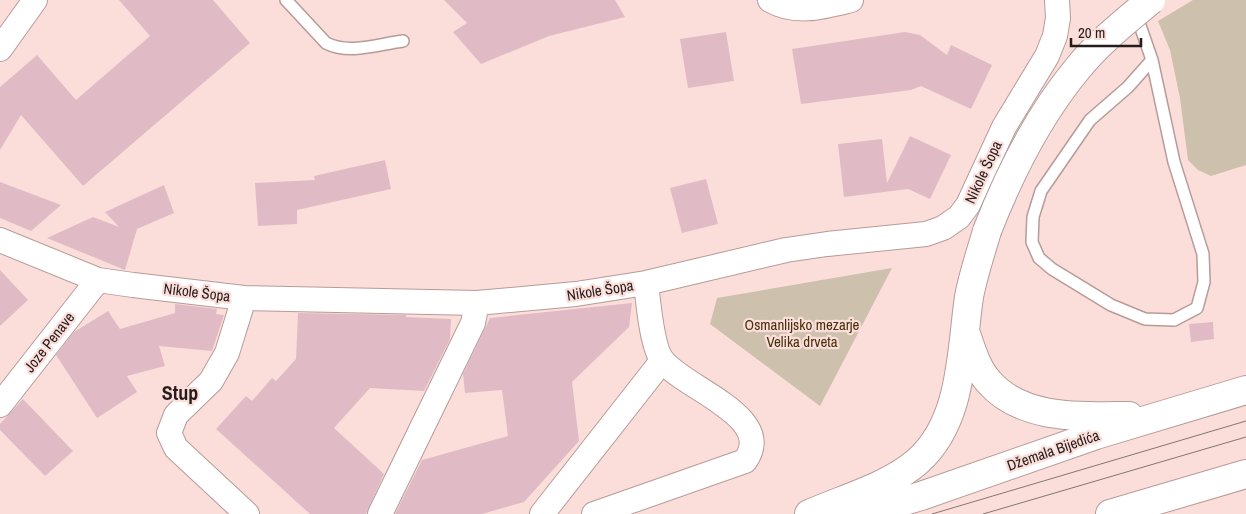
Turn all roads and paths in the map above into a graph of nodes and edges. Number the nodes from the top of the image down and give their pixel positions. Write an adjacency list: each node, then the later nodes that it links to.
1 (35, 0): 9 (street)
2 (286, 0): 8 (lane)
3 (770, 0): 4 (street)
4 (851, 0)
5 (1057, 0): 13 (street, Nikole Šopa)
6 (1131, 0): 10 (lane)
7 (1151, 0): 16 (main road, bridge)
8 (403, 40)
9 (0, 48)
10 (1152, 60): 10 (lane)
11 (0, 240): 12 (street, Nikole Šopa)
12 (98, 280): 14 (street, Nikole Šopa); 19 (street, Joze Penave)
13 (646, 283): 15 (street, Nikole Šopa); 17 (street)
14 (244, 298): 15 (street, Nikole Šopa); 23 (street)
15 (478, 304): 24 (street)
16 (966, 334): 20 (main road); 27 (main road)
17 (662, 361): 25 (street); 26 (street)
18 (1246, 390): 20 (main road, Džemala Bijedića)
19 (0, 405)
20 (1157, 416): 28 (main road, Džemala Bijedića)
21 (1246, 474): 22 (main road)
22 (1173, 496): 29 (main road); 30 (main road)
23 (247, 514)
24 (380, 514)
25 (542, 514)
26 (594, 514)
27 (809, 514)
28 (861, 514)
29 (1110, 514)
30 (1152, 514)

